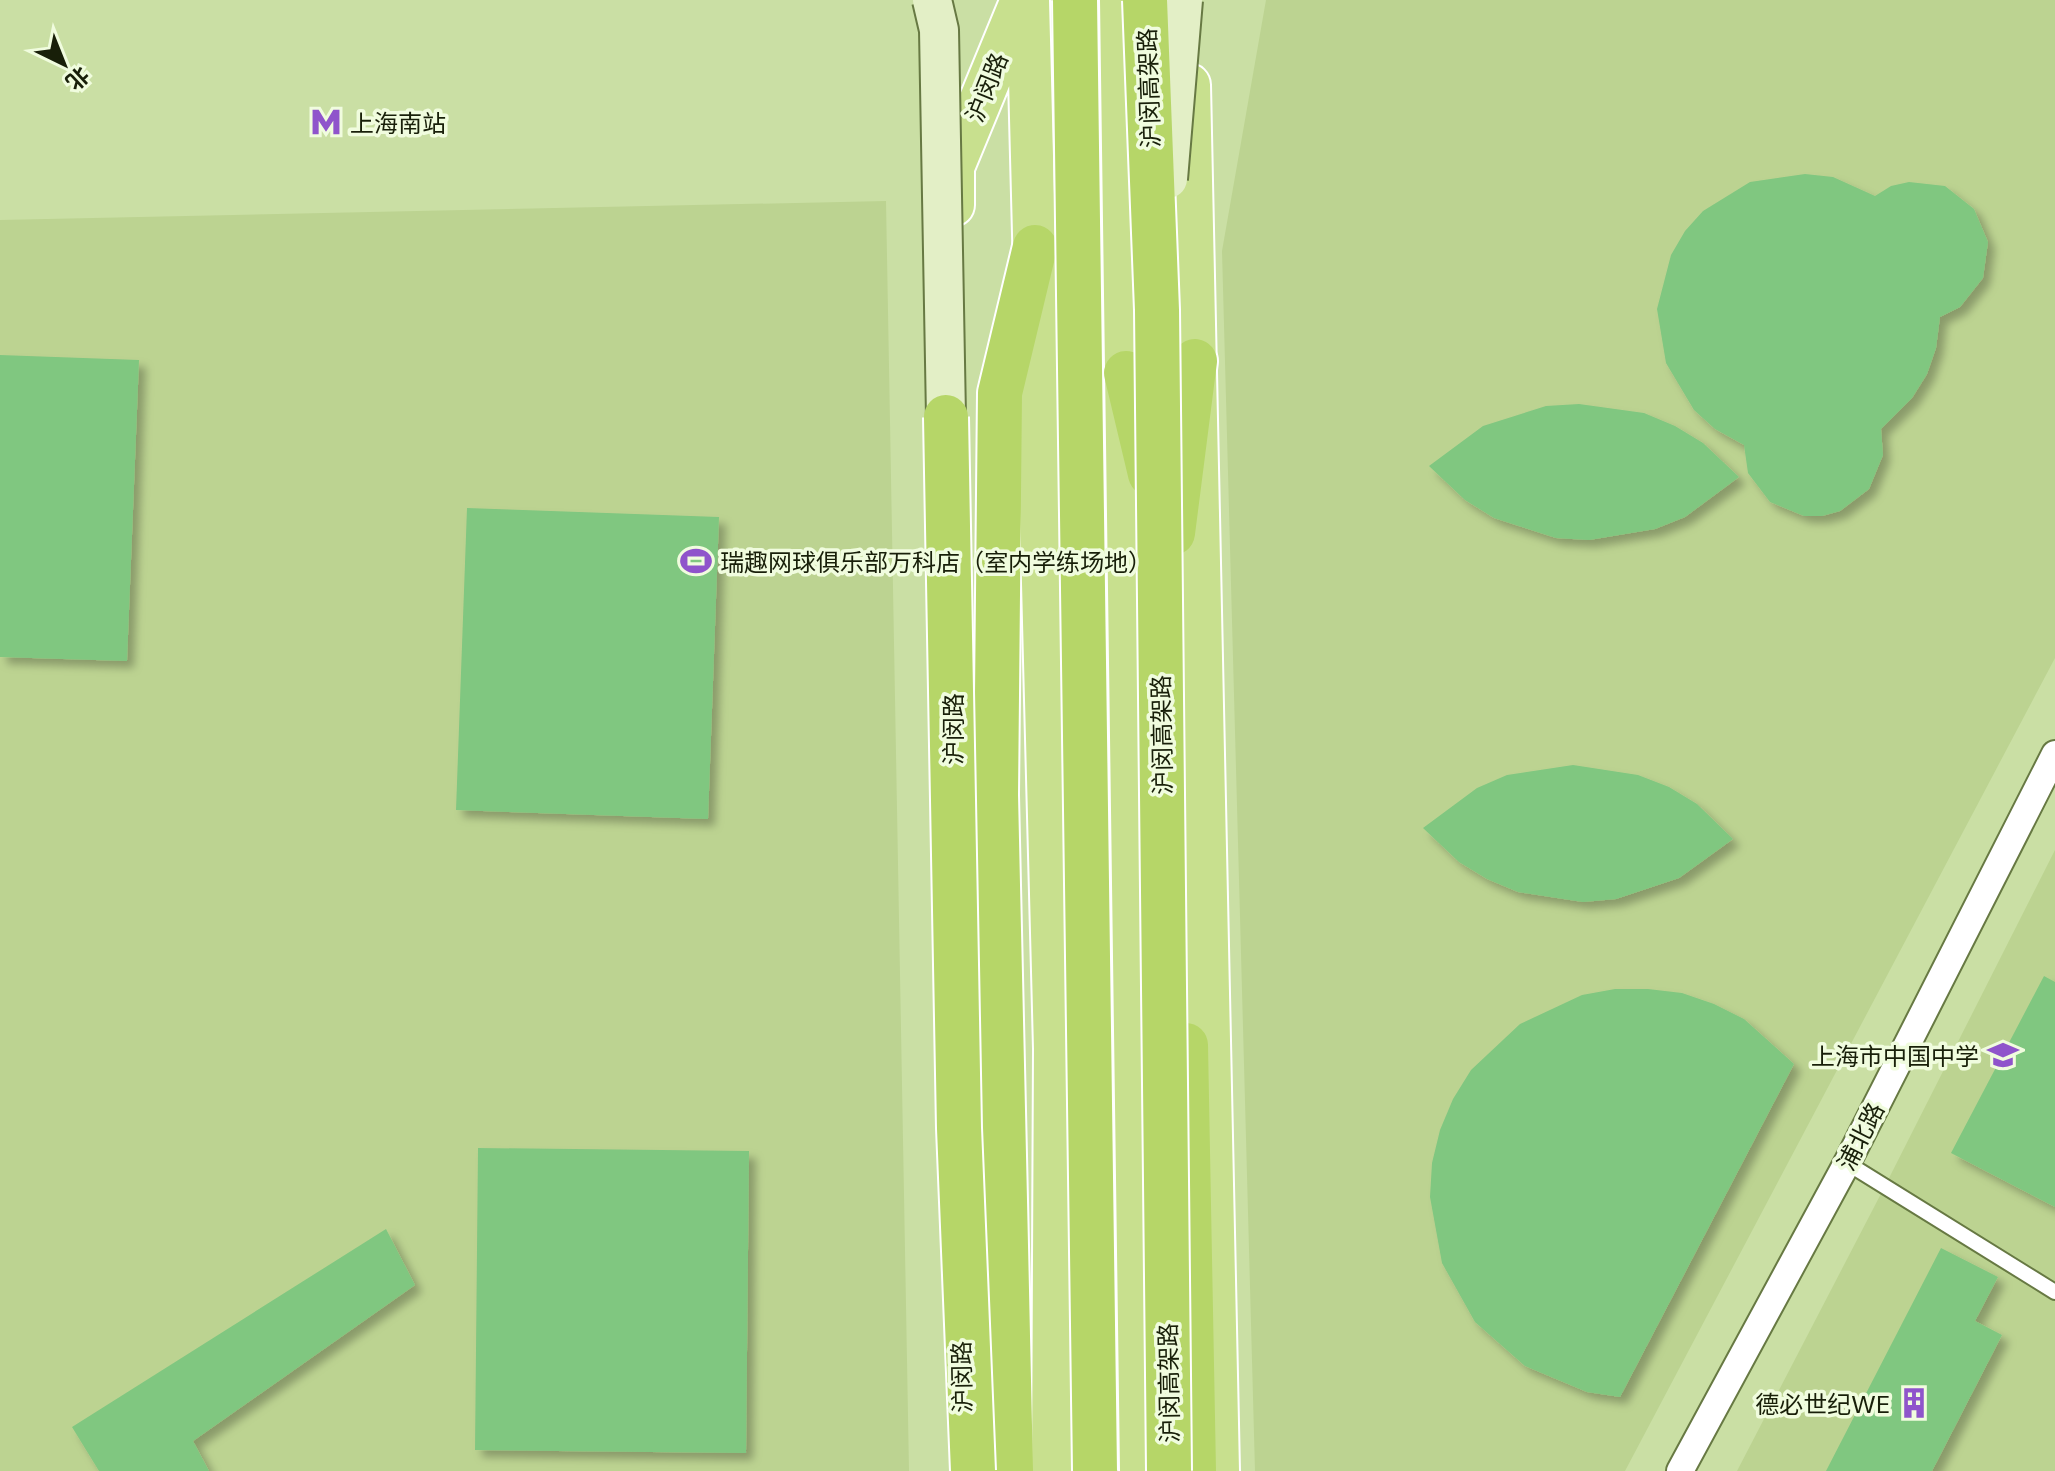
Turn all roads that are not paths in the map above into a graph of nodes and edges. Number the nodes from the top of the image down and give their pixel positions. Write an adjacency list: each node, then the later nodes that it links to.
1 (932, 0): 12 (main road, bridge)
2 (1022, 0): 17 (main road, 沪闵路)
3 (1028, 0): 8 (main road, 沪闵路)
4 (1075, 0): 21 (highway, bridge)
5 (1121, 0): 11 (main road)
6 (1145, 0): 9 (highway, 沪闵高架路, bridge)
7 (1185, 0): 9 (main road, bridge); 10 (main road)
8 (1035, 247): 19 (highway); 20 (main road, 沪闵路)
9 (1157, 310): 23 (highway, 沪闵高架路, bridge)
10 (1195, 361): 13 (highway); 25 (main road)
11 (1126, 373): 13 (highway); 22 (main road)
12 (946, 417): 18 (highway, bridge)
13 (1170, 558): 24 (highway)
14 (2055, 754): 15 (street, 浦北路)
15 (1847, 1163): 16 (lane); 26 (street, 浦北路)
16 (2055, 1292)
17 (963, 1471)
18 (973, 1471)
19 (1011, 1471)
20 (1053, 1471)
21 (1095, 1471)
22 (1141, 1471)
23 (1169, 1471)
24 (1194, 1471)
25 (1218, 1471)
26 (1680, 1471)

